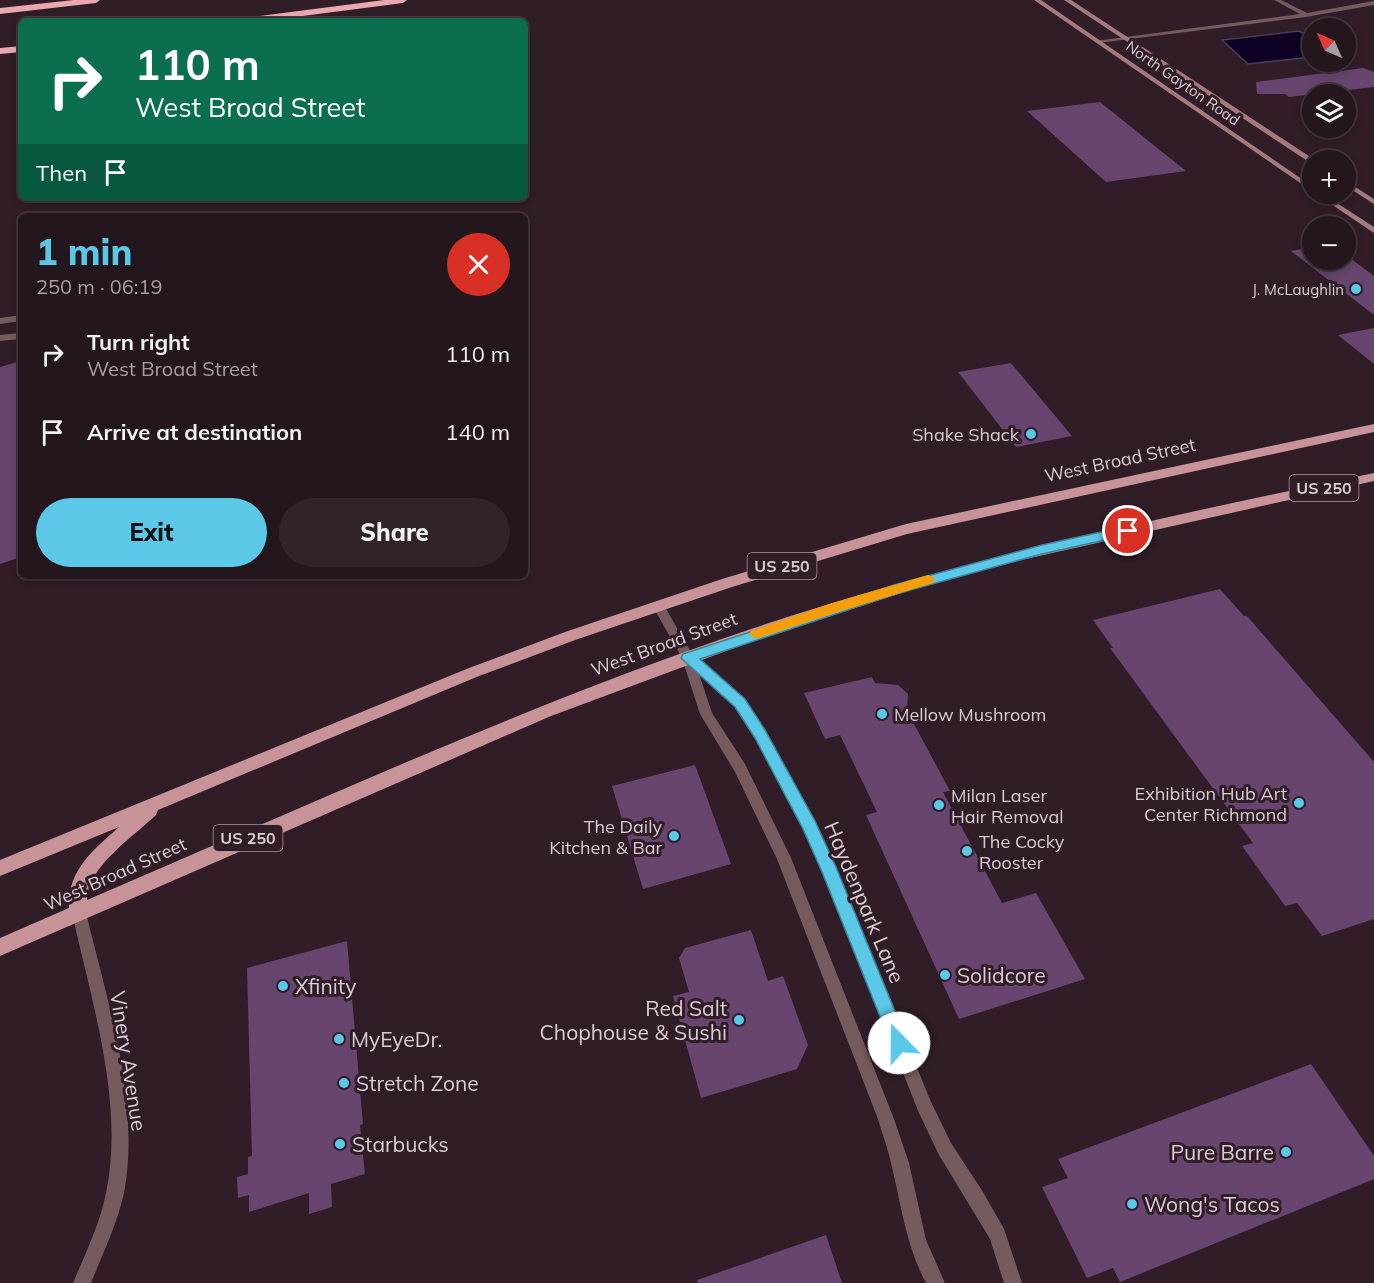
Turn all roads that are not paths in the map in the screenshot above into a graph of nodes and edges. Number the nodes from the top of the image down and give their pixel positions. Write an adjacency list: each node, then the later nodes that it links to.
1 (96, 0): 7 (highway)
2 (403, 0): 9 (highway)
3 (1037, 0): 11 (main road, North Gayton Road)
4 (1067, 0): 10 (main road, North Gayton Road)
5 (1277, 0): 8 (street)
6 (1374, 3): 8 (street)
7 (0, 11)
8 (1306, 15): 10 (street)
9 (267, 18)
10 (1125, 38): 11 (street); 14 (main road, North Gayton Road)
11 (1098, 41): 15 (main road, North Gayton Road)
12 (18, 49): 13 (highway)
13 (0, 51)
14 (1302, 155)
15 (1302, 182)
16 (1356, 190): 17 (main road)
17 (1374, 202)
18 (1334, 204): 19 (main road)
19 (1374, 231)
20 (18, 318): 21 (street)
21 (0, 321)
22 (18, 336): 23 (street)
23 (0, 338)
24 (1374, 428): 26 (main road, West Broad Street / US 250)
25 (1374, 477): 27 (main road, West Broad Street / US 250)
26 (658, 605): 27 (street, Haydenpark Lane); 28 (main road, West Broad Street / US 250)
27 (688, 658): 30 (main road, West Broad Street / US 250); 33 (street, Haydenpark Lane); 34 (street, Haydenpark Lane)
28 (158, 802): 29 (main road, West Broad Street / US 250); 30 (main road)
29 (0, 868)
30 (79, 913): 31 (main road, West Broad Street / US 250); 32 (street, Vinery Avenue)
31 (0, 947)
32 (82, 1283)
33 (936, 1283)
34 (1013, 1283)

